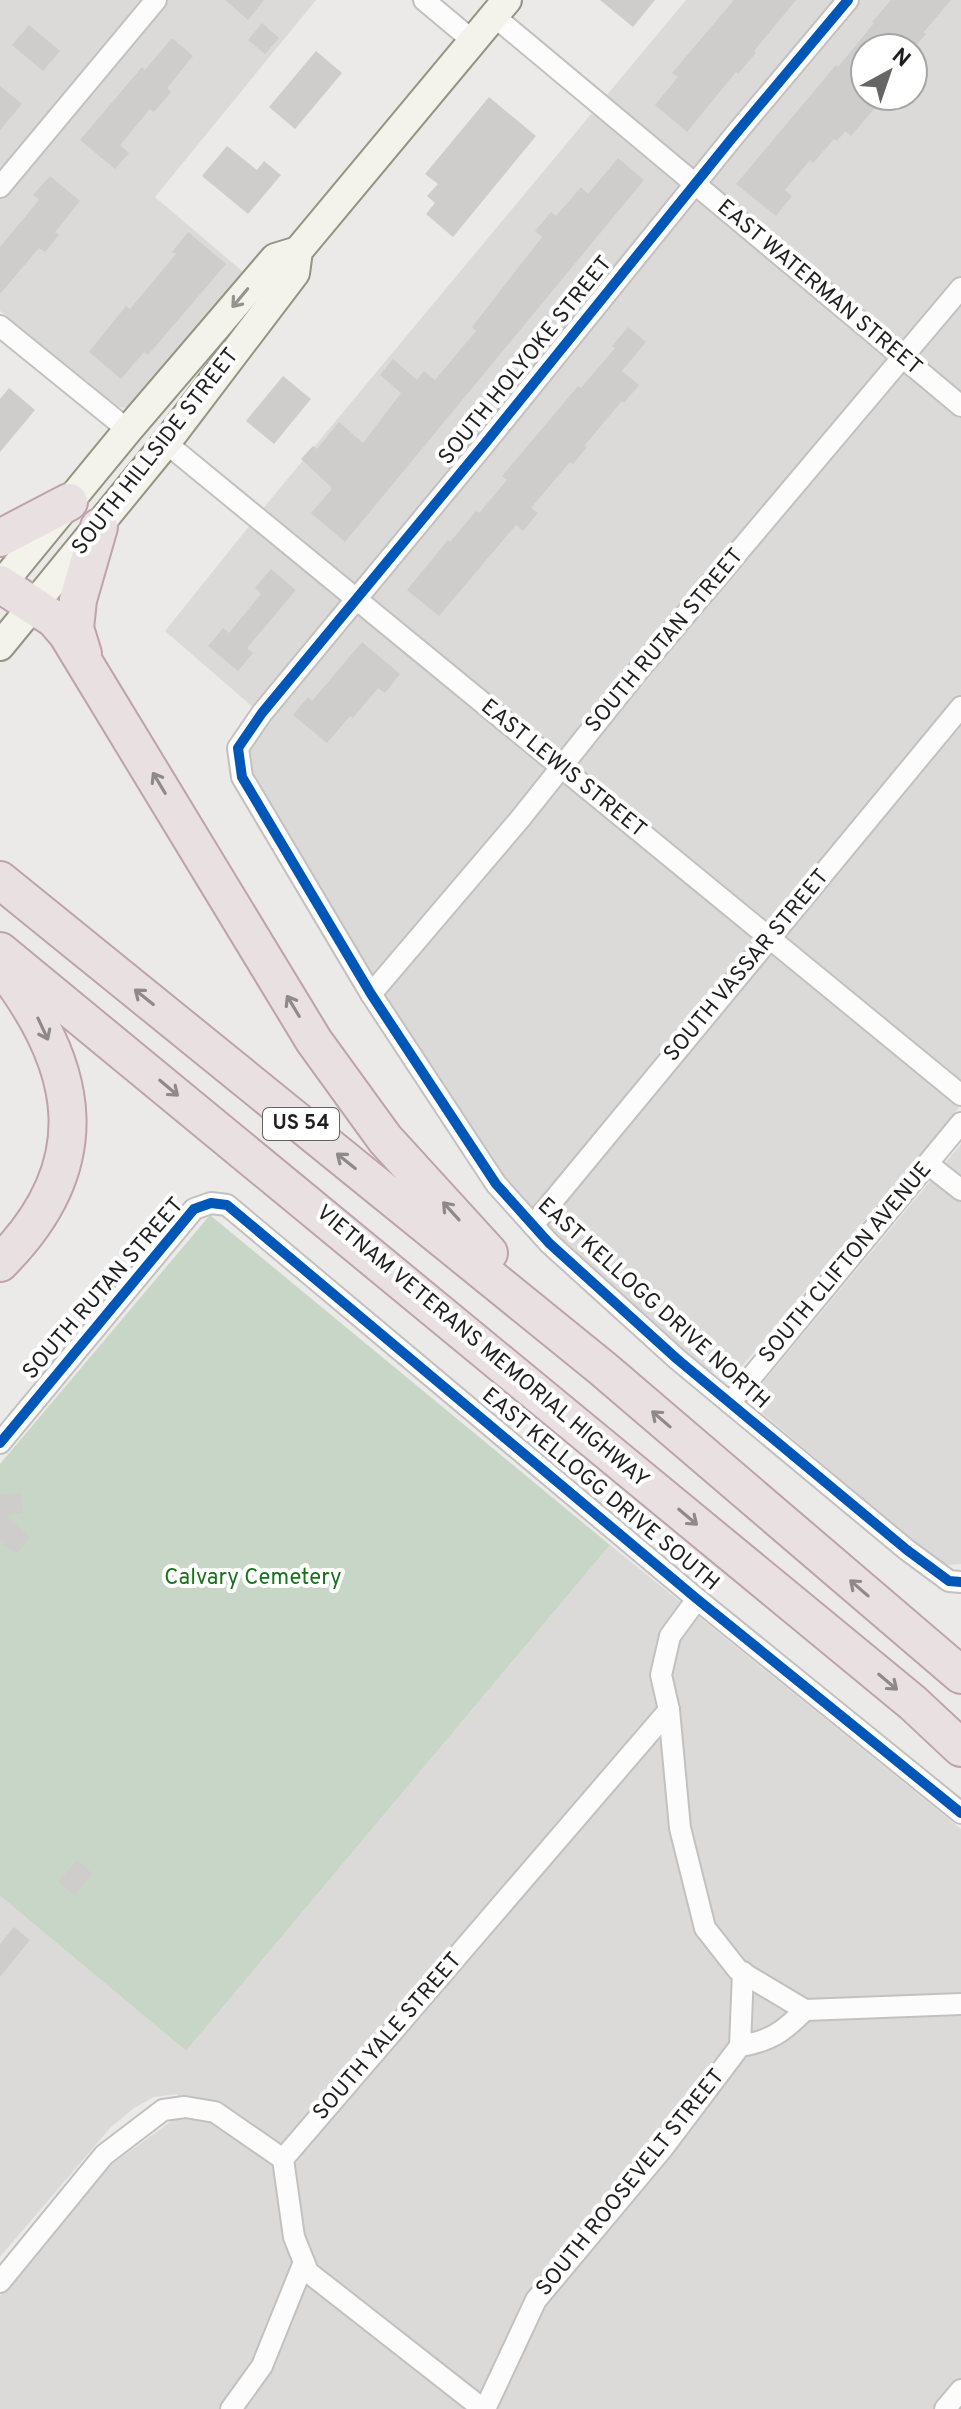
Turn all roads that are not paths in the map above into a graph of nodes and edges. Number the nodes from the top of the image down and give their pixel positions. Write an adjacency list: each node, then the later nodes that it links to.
1 (156, 0): 7 (street)
2 (424, 0): 5 (street)
3 (848, 0): 6 (street, SOUTH HOLYOKE STREET)
4 (500, 8): 5 (main road, SOUTH HILLSIDE STREET); 6 (street, EAST WATERMAN STREET)
5 (473, 41): 8 (main road, SOUTH HILLSIDE STREET)
6 (695, 184): 11 (street, EAST WATERMAN STREET); 19 (street, SOUTH HOLYOKE STREET)
7 (0, 187)
8 (298, 251): 13 (main road, SOUTH HILLSIDE STREET, one-way to 13); 14 (main road, SOUTH HILLSIDE STREET)
9 (961, 288): 11 (street, SOUTH RUTAN STREET)
10 (0, 326): 13 (street)
11 (903, 357): 12 (street, EAST WATERMAN STREET); 25 (street, SOUTH RUTAN STREET)
12 (961, 406)
13 (128, 430): 15 (main road, SOUTH HILLSIDE STREET)
14 (166, 443): 16 (main road, SOUTH HILLSIDE STREET); 19 (street, EAST LEWIS STREET)
15 (69, 502): 17 (highway); 18 (main road, SOUTH HILLSIDE STREET)
16 (99, 527): 20 (main road, SOUTH HILLSIDE STREET); 22 (highway)
17 (0, 538)
18 (0, 585): 20 (highway)
19 (356, 599): 24 (street, SOUTH HOLYOKE STREET); 25 (street, EAST LEWIS STREET)
20 (33, 606): 21 (main road, SOUTH HILLSIDE STREET); 22 (highway)
21 (0, 646)
22 (85, 660): 38 (highway, one-way to 22)
23 (961, 707): 27 (street, SOUTH VASSAR STREET)
24 (238, 748): 30 (street, EAST KELLOGG DRIVE NORTH)
25 (561, 768): 27 (street, EAST LEWIS STREET); 30 (street, SOUTH RUTAN STREET)
26 (0, 880): 38 (highway, US 54, one-way to 26)
27 (769, 938): 31 (street, EAST LEWIS STREET); 36 (street, SOUTH VASSAR STREET)
28 (0, 951): 45 (highway, VIETNAM VETERANS MEMORIAL HIGHWAY / US 54, one-way to 45)
29 (0, 964): 37 (highway, one-way to 37)
30 (371, 994): 36 (street, EAST KELLOGG DRIVE NORTH)
31 (961, 1095)
32 (961, 1123): 33 (street, SOUTH CLIFTON AVENUE)
33 (928, 1164): 34 (street); 39 (street, SOUTH CLIFTON AVENUE)
34 (961, 1190)
35 (211, 1203): 40 (street, SOUTH RUTAN STREET); 42 (street, EAST KELLOGG DRIVE SOUTH)
36 (533, 1225): 39 (street, EAST KELLOGG DRIVE NORTH)
37 (0, 1263)
38 (602, 1368): 43 (highway, US 54, one-way to 38)
39 (730, 1403): 41 (street, EAST KELLOGG DRIVE NORTH)
40 (0, 1443)
41 (961, 1582)
42 (697, 1599): 44 (street); 46 (street, EAST KELLOGG DRIVE SOUTH)
43 (961, 1675)
44 (669, 1710): 47 (street); 51 (street, SOUTH YALE STREET)
45 (961, 1748)
46 (961, 1813)
47 (743, 1972): 49 (street); 50 (street)
48 (961, 2004): 49 (street)
49 (805, 2010): 50 (street)
50 (740, 2046): 56 (street, SOUTH ROOSEVELT STREET)
51 (283, 2159): 52 (street); 53 (street)
52 (304, 2262): 55 (street); 56 (street)
53 (0, 2282)
54 (961, 2390): 57 (street)
55 (231, 2409)
56 (484, 2409)
57 (945, 2409)

